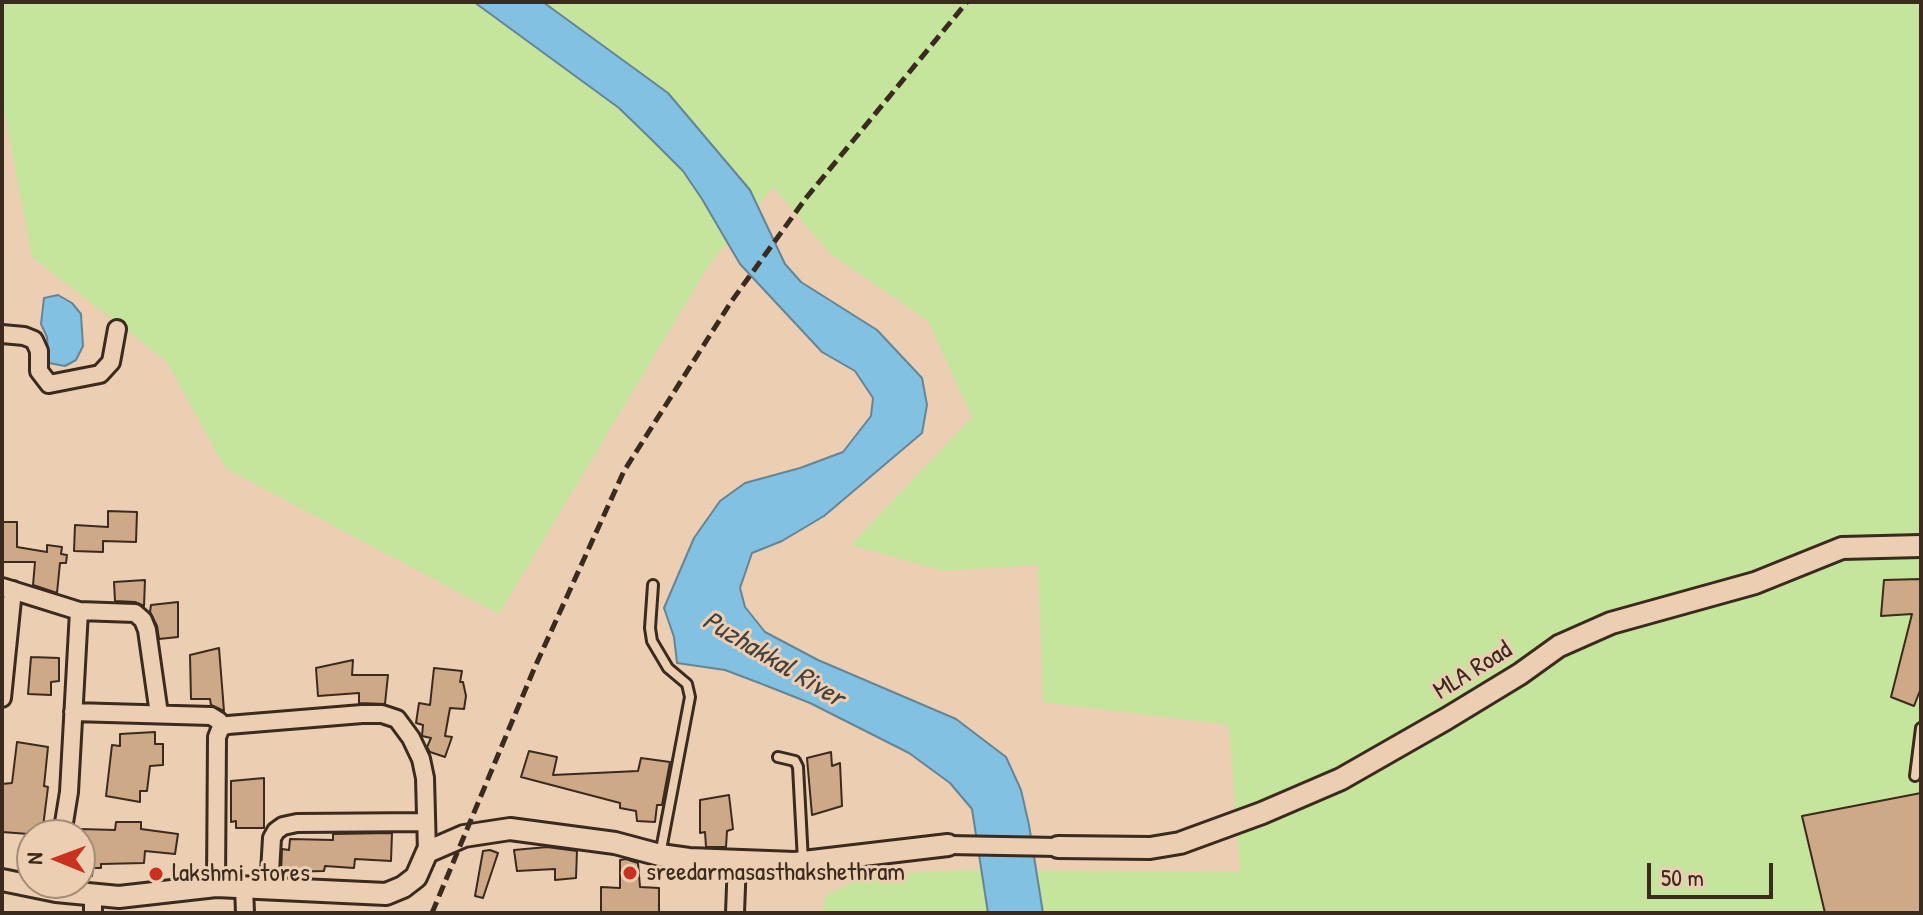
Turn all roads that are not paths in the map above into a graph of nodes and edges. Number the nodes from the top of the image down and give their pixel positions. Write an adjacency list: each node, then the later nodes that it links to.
1 (117, 329): 2 (street)
2 (2, 334)
3 (1921, 546): 17 (street, MLA Road)
4 (653, 585): 19 (lane)
5 (7, 589): 6 (street); 7 (street)
6 (79, 611): 8 (street); 9 (street)
7 (2, 698)
8 (73, 712): 9 (street); 14 (street)
9 (159, 714): 10 (street)
10 (221, 727): 15 (street); 22 (street)
11 (1921, 728): 13 (lane)
12 (778, 757): 21 (lane)
13 (1915, 776)
14 (65, 819)
15 (425, 822): 18 (street); 24 (street)
16 (948, 845): 17 (street); 21 (street)
17 (1058, 847)
18 (427, 852): 19 (street); 24 (street)
19 (660, 855): 20 (street)
20 (737, 860): 21 (street); 27 (street)
21 (804, 862)
22 (216, 886): 23 (street); 25 (street)
23 (244, 887): 24 (street); 26 (street)
24 (269, 889)
25 (93, 904)
26 (245, 913)
27 (735, 913)

